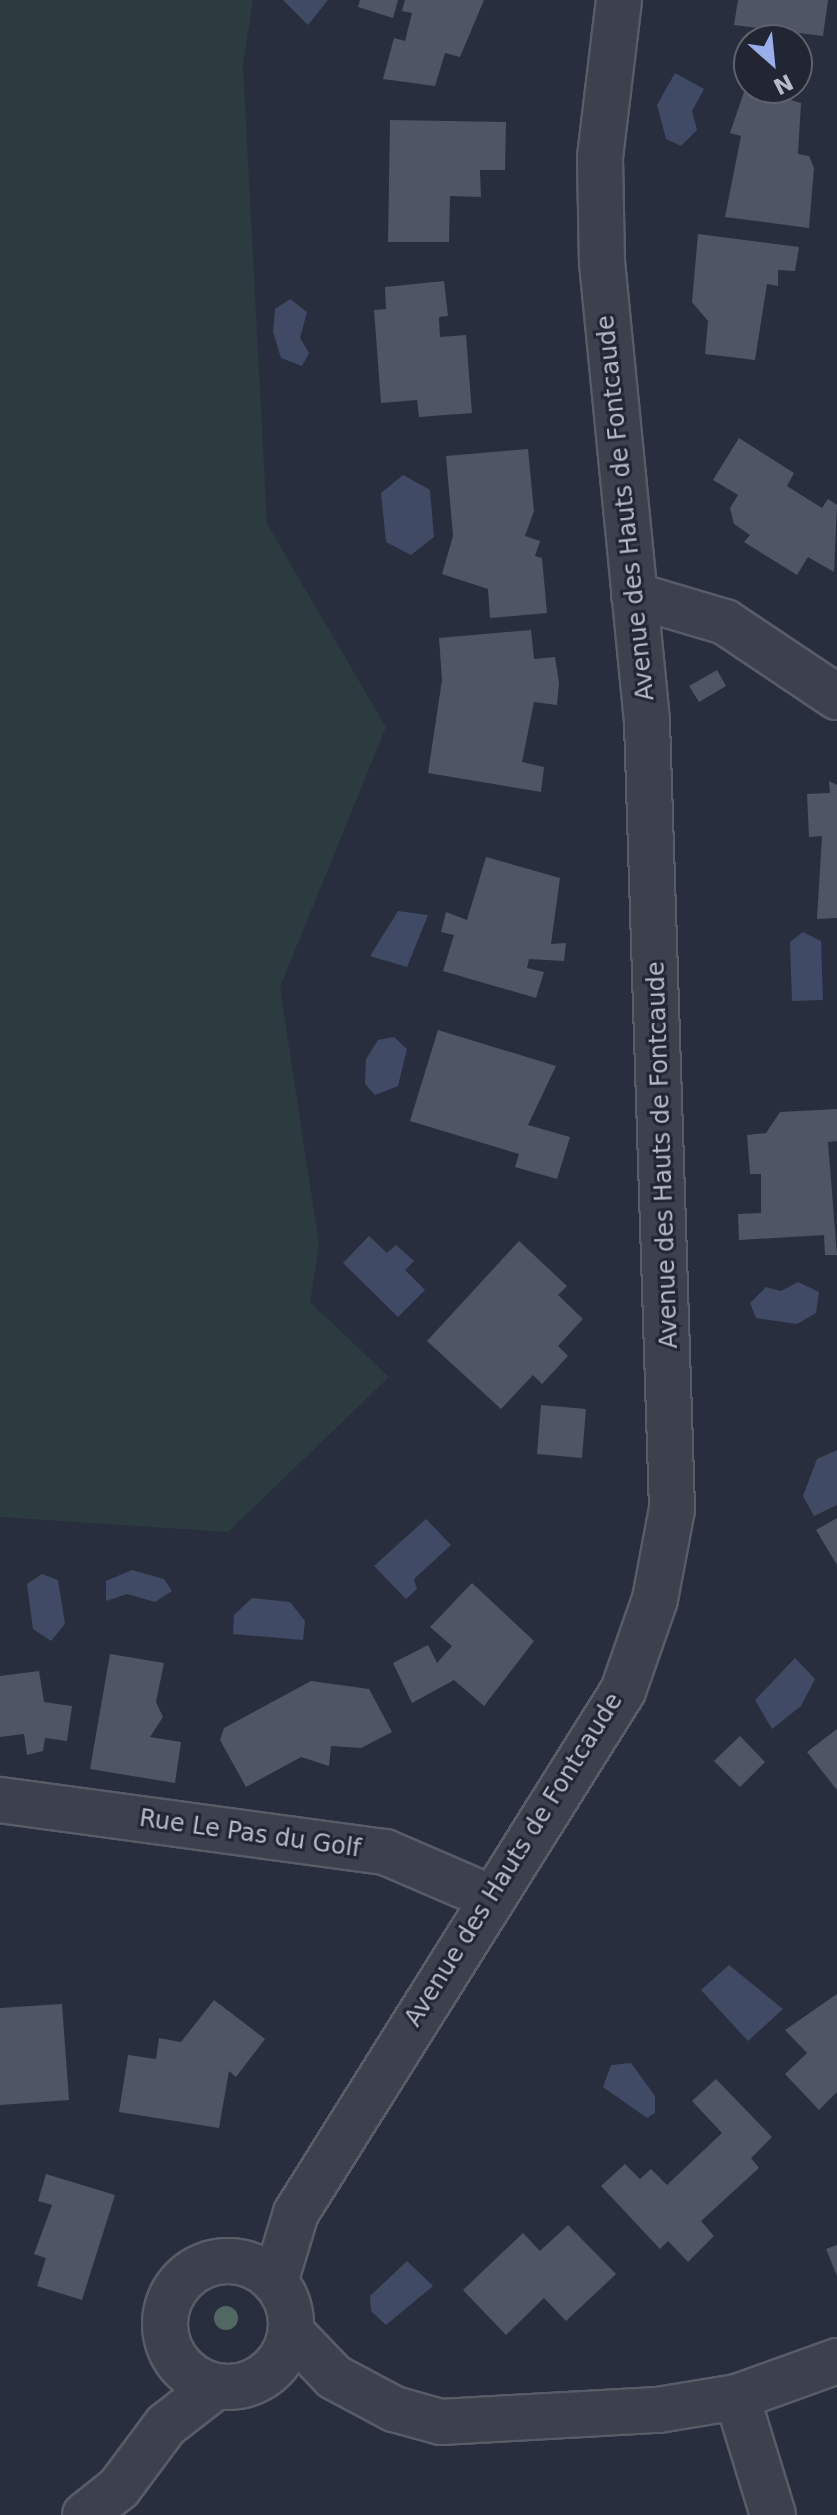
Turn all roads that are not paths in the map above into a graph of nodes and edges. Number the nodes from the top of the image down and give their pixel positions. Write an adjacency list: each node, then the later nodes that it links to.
1 (619, 0): 2 (street, Avenue des Hauts de Fontcaude)
2 (634, 595): 3 (street); 5 (street, Avenue des Hauts de Fontcaude)
3 (837, 697)
4 (0, 1800): 5 (street, Rue Le Pas du Golf)
5 (492, 1898): 6 (street, Avenue des Hauts de Fontcaude)
6 (258, 2272): 7 (street); 9 (street)
7 (282, 2350): 9 (street); 10 (street)
8 (837, 2361): 10 (street)
9 (198, 2377): 11 (street)
10 (737, 2397): 12 (street)
11 (85, 2515)
12 (773, 2515)

